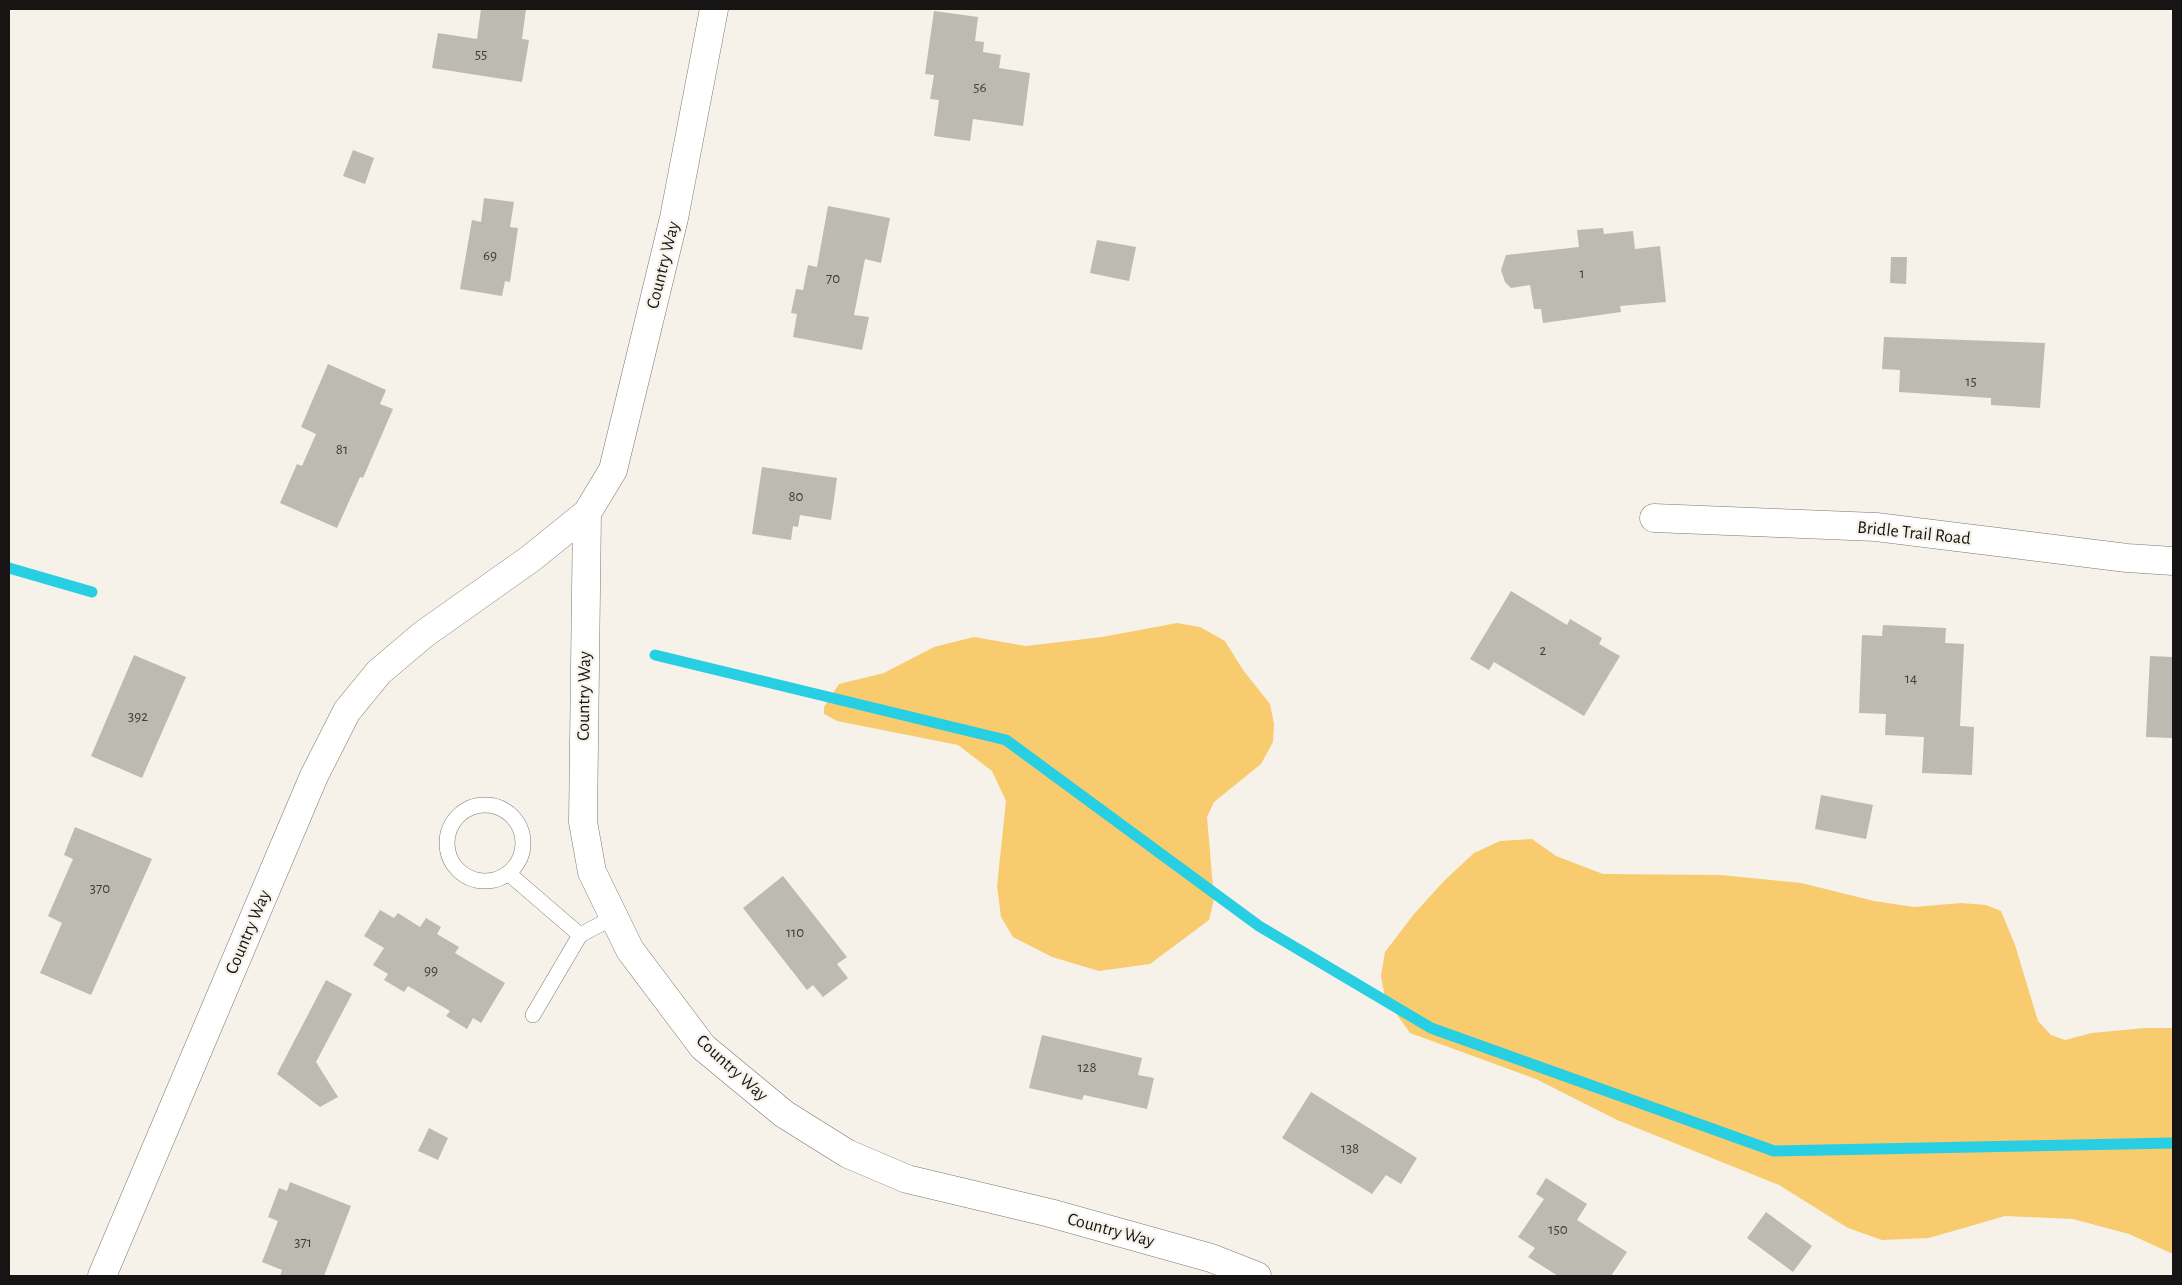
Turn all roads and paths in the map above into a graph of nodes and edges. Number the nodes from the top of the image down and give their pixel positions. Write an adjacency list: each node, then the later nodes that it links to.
1 (714, 9): 2 (street, Country Way)
2 (587, 513): 6 (street, Country Way); 9 (street, Country Way)
3 (1654, 518): 4 (street, Bridle Trail Road)
4 (2173, 561)
5 (508, 873): 5 (lane); 7 (lane)
6 (614, 917): 7 (lane); 10 (street, Country Way)
7 (580, 935): 8 (lane)
8 (533, 1015)
9 (102, 1276)
10 (1257, 1276)

